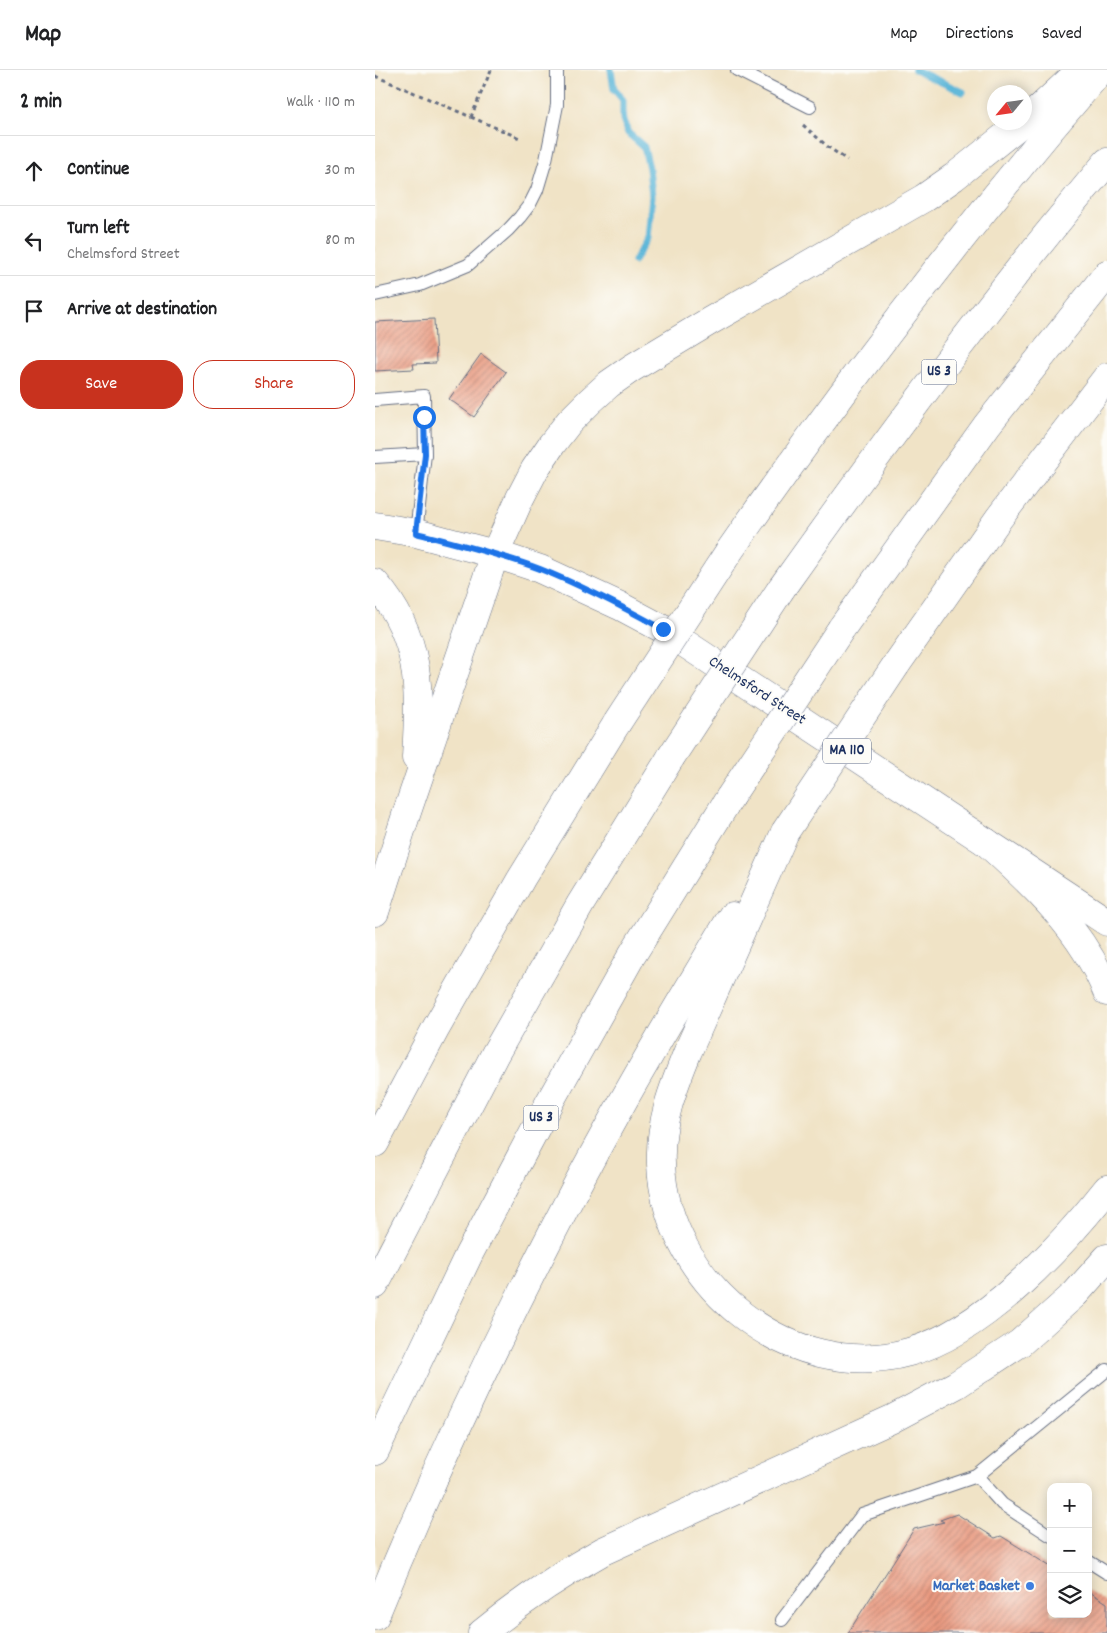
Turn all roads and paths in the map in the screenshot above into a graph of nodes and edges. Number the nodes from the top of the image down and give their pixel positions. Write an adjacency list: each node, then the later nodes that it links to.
1 (491, 70): 10 (path)
2 (557, 70): 16 (lane)
3 (737, 70): 7 (lane)
4 (1081, 70): 9 (main road)
5 (1101, 70): 31 (main road, bridge)
6 (375, 76): 10 (path)
7 (788, 96): 8 (lane); 13 (path)
8 (810, 107)
9 (1032, 115)
10 (471, 117): 12 (path)
11 (1014, 130): 23 (main road)
12 (522, 139)
13 (847, 160)
14 (1107, 162): 36 (main road, US 3, bridge)
15 (1107, 274): 38 (main road, US 3, bridge)
16 (375, 295)
17 (1107, 377): 26 (main road, bridge)
18 (375, 400): 19 (lane)
19 (425, 454): 20 (lane); 22 (lane)
20 (375, 457)
21 (375, 526): 22 (main road, Chelmsford Street / MA 110)
22 (416, 533): 23 (main road, Chelmsford Street / MA 110)
23 (495, 554): 25 (main road); 27 (main road, Chelmsford Street / MA 110)
24 (375, 583): 25 (main road)
25 (407, 812): 28 (main road)
26 (785, 832): 34 (main road); 43 (main road)
27 (986, 842): 29 (main road, Chelmsford Street / MA 110); 30 (main road)
28 (375, 912)
29 (1107, 922)
30 (1107, 992)
31 (375, 1144)
32 (1107, 1165): 34 (main road)
33 (1107, 1189): 34 (main road)
34 (1088, 1212)
35 (1107, 1258): 45 (main road)
36 (375, 1285)
37 (1107, 1370): 39 (lane)
38 (375, 1451)
39 (977, 1476): 40 (lane); 44 (lane)
40 (1047, 1533)
41 (1092, 1564): 42 (lane)
42 (1107, 1573)
43 (375, 1616)
44 (782, 1620)
45 (482, 1633)

